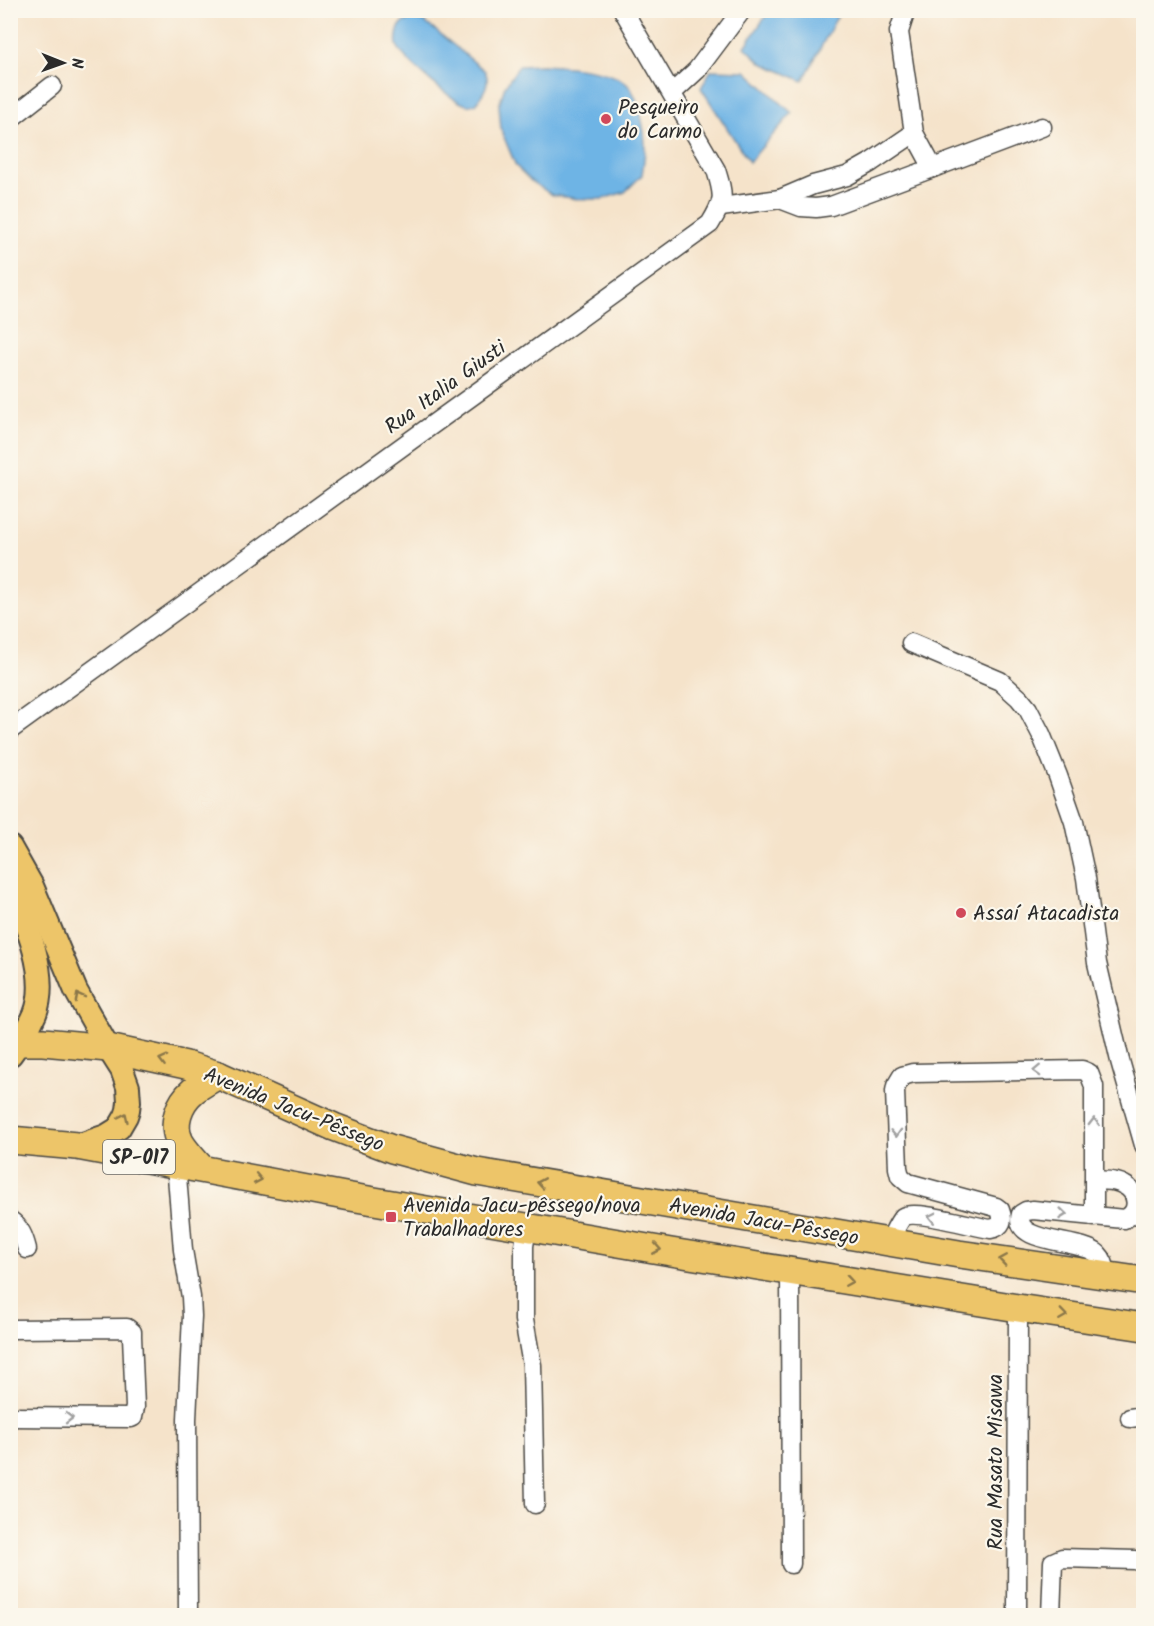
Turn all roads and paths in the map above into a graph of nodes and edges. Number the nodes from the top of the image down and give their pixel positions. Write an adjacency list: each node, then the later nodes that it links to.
1 (623, 10): 5 (street)
2 (742, 10): 5 (street)
3 (906, 10): 8 (street)
4 (52, 86): 6 (street)
5 (672, 93): 11 (street)
6 (10, 119)
7 (1042, 127): 9 (street)
8 (914, 133): 9 (street); 10 (street)
9 (933, 168): 10 (street)
10 (780, 199): 11 (street)
11 (721, 207): 13 (street, Rua Italia Giusti)
12 (912, 643): 20 (street)
13 (10, 730)
14 (10, 847): 17 (main road, one-way to 14)
15 (10, 888): 16 (main road)
16 (14, 1046): 17 (highway, Avenida Jacu-Pêssego)
17 (108, 1048): 18 (highway, Avenida Jacu-Pêssego, one-way to 17); 21 (main road, one-way to 17)
18 (218, 1076): 22 (highway); 28 (highway, Avenida Jacu-Pêssego, one-way to 18)
19 (14, 1138): 21 (highway, SP-017)
20 (1143, 1145)
21 (77, 1146): 22 (highway, SP-017)
22 (189, 1166): 26 (highway, SP-017, one-way to 26); 39 (street)
23 (1094, 1180): 24 (street); 24 (street); 28 (street, one-way to 28)
24 (1094, 1216): 30 (street, one-way to 24)
25 (10, 1220): 27 (street)
26 (527, 1227): 29 (highway, SP-017, one-way to 29); 36 (street)
27 (10, 1240)
28 (889, 1242): 30 (highway, Avenida Jacu-Pêssego, one-way to 28)
29 (790, 1272): 32 (highway, SP-017, one-way to 32); 38 (street)
30 (1107, 1276): 31 (highway, Avenida Jacu-Pêssego)
31 (1143, 1281)
32 (1018, 1308): 33 (highway, SP-017, one-way to 33); 40 (street, Rua Masato Misawa)
33 (1143, 1327)
34 (10, 1329): 35 (street, one-way to 34)
35 (10, 1417)
36 (535, 1504)
37 (1143, 1563): 41 (street)
38 (791, 1564)
39 (188, 1616)
40 (1017, 1616)
41 (1051, 1616)

